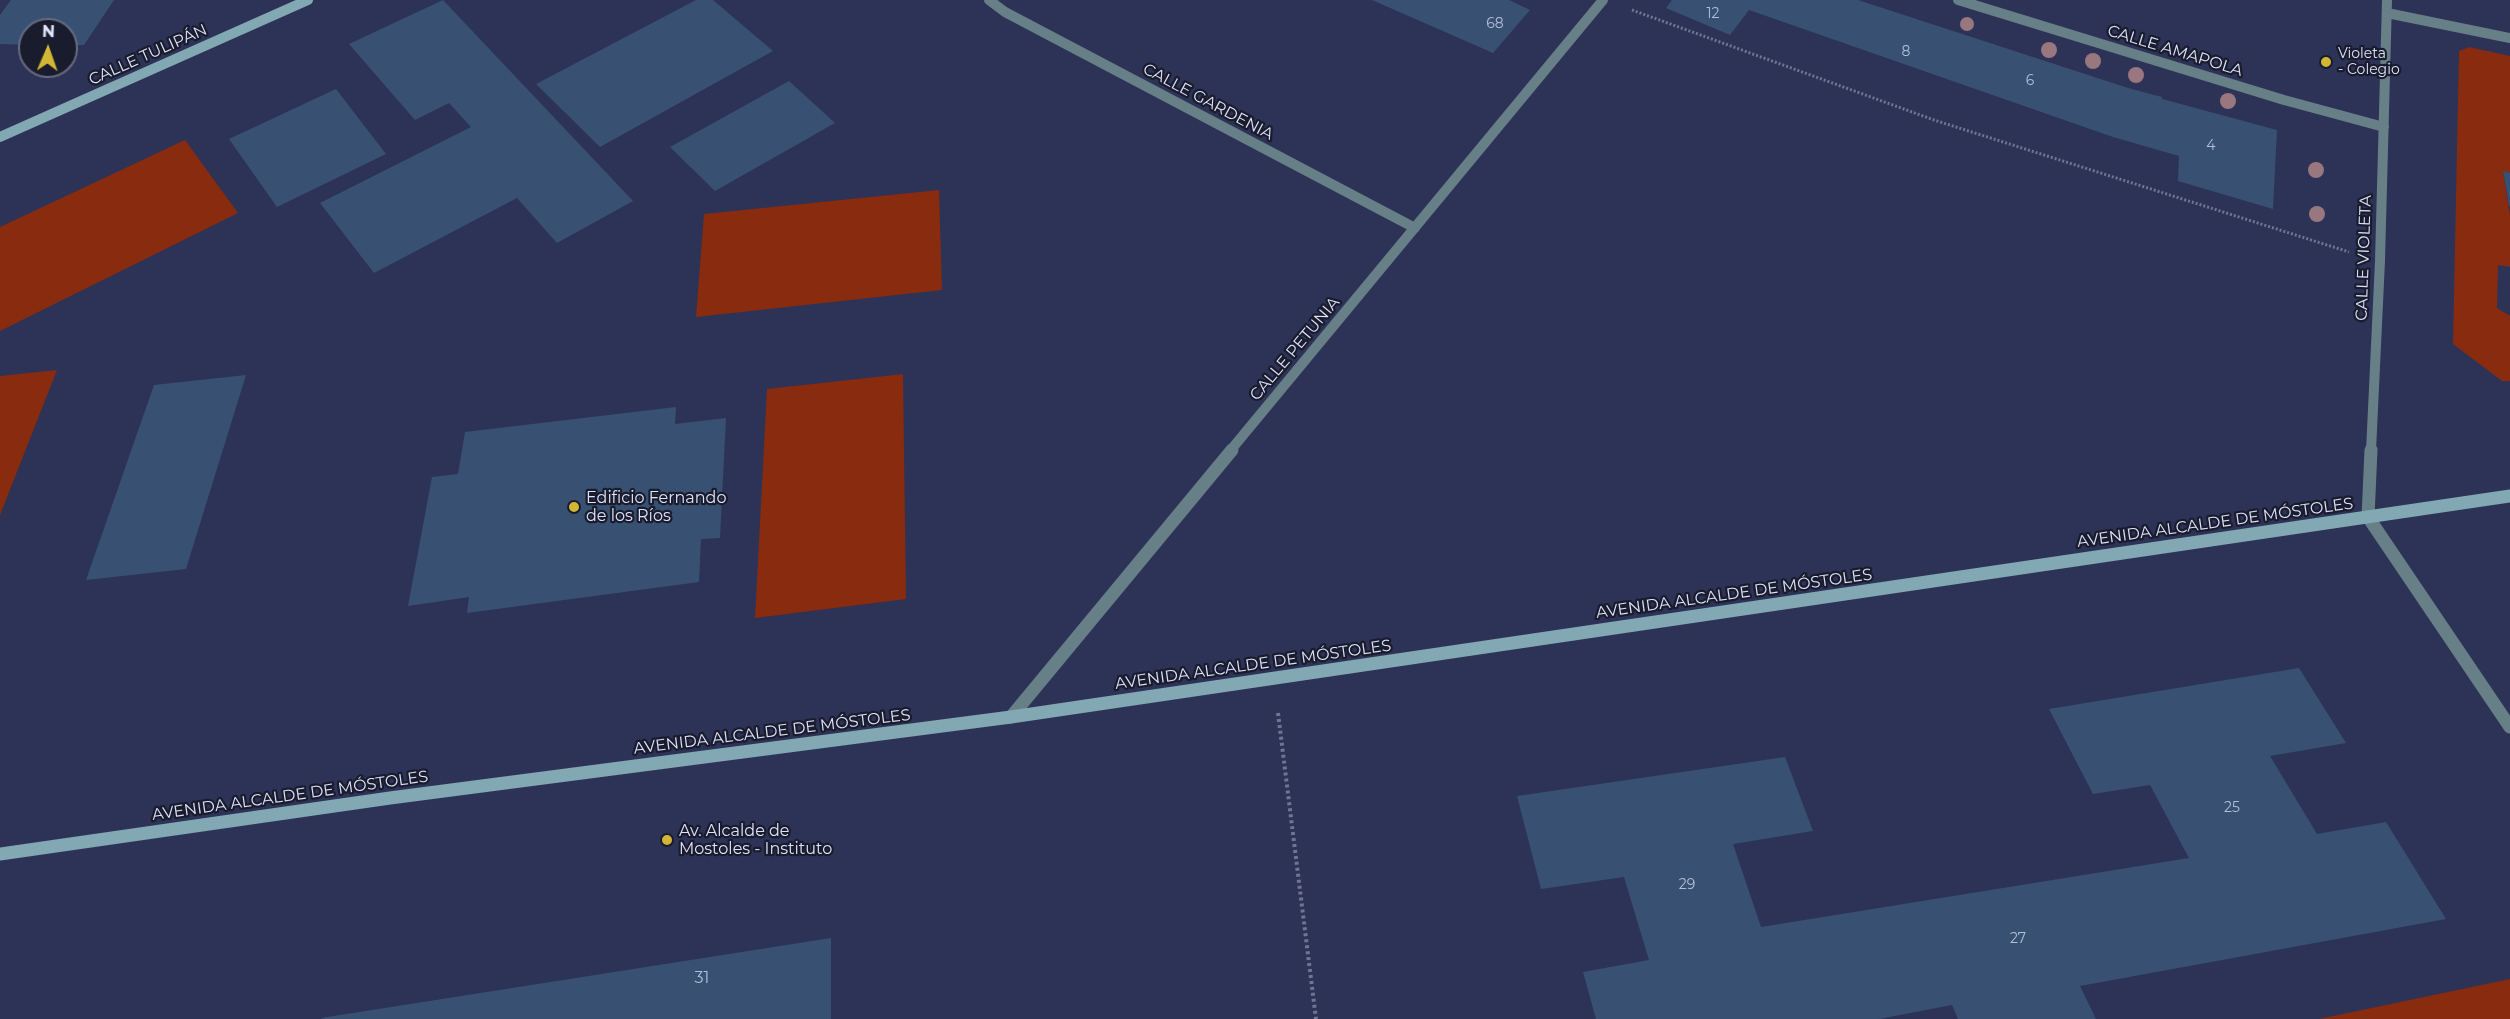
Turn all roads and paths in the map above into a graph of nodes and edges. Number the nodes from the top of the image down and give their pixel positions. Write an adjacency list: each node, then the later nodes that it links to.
1 (308, 0): 10 (street, CALLE TULIPÁN)
2 (989, 0): 11 (street, CALLE GARDENIA)
3 (1603, 0): 11 (street, CALLE PETUNIA)
4 (1958, 0): 9 (street, CALLE AMAPOLA)
5 (2387, 0): 7 (street, CALLE VIOLETA)
6 (1628, 8): 12 (path)
7 (2387, 13): 8 (street); 9 (street, CALLE VIOLETA)
8 (2510, 38)
9 (2384, 127): 12 (street, CALLE VIOLETA)
10 (0, 137)
11 (1415, 228): 16 (street, CALLE PETUNIA)
12 (2380, 261): 14 (street, CALLE VIOLETA)
13 (2510, 496): 14 (street, AVENIDA ALCALDE DE MÓSTOLES)
14 (2368, 517): 15 (street, AVENIDA ALCALDE DE MÓSTOLES); 17 (street)
15 (1274, 679): 16 (street, AVENIDA ALCALDE DE MÓSTOLES); 19 (path)
16 (1011, 717): 18 (street, AVENIDA ALCALDE DE MÓSTOLES)
17 (2510, 727)
18 (0, 854)
19 (1316, 1019)

